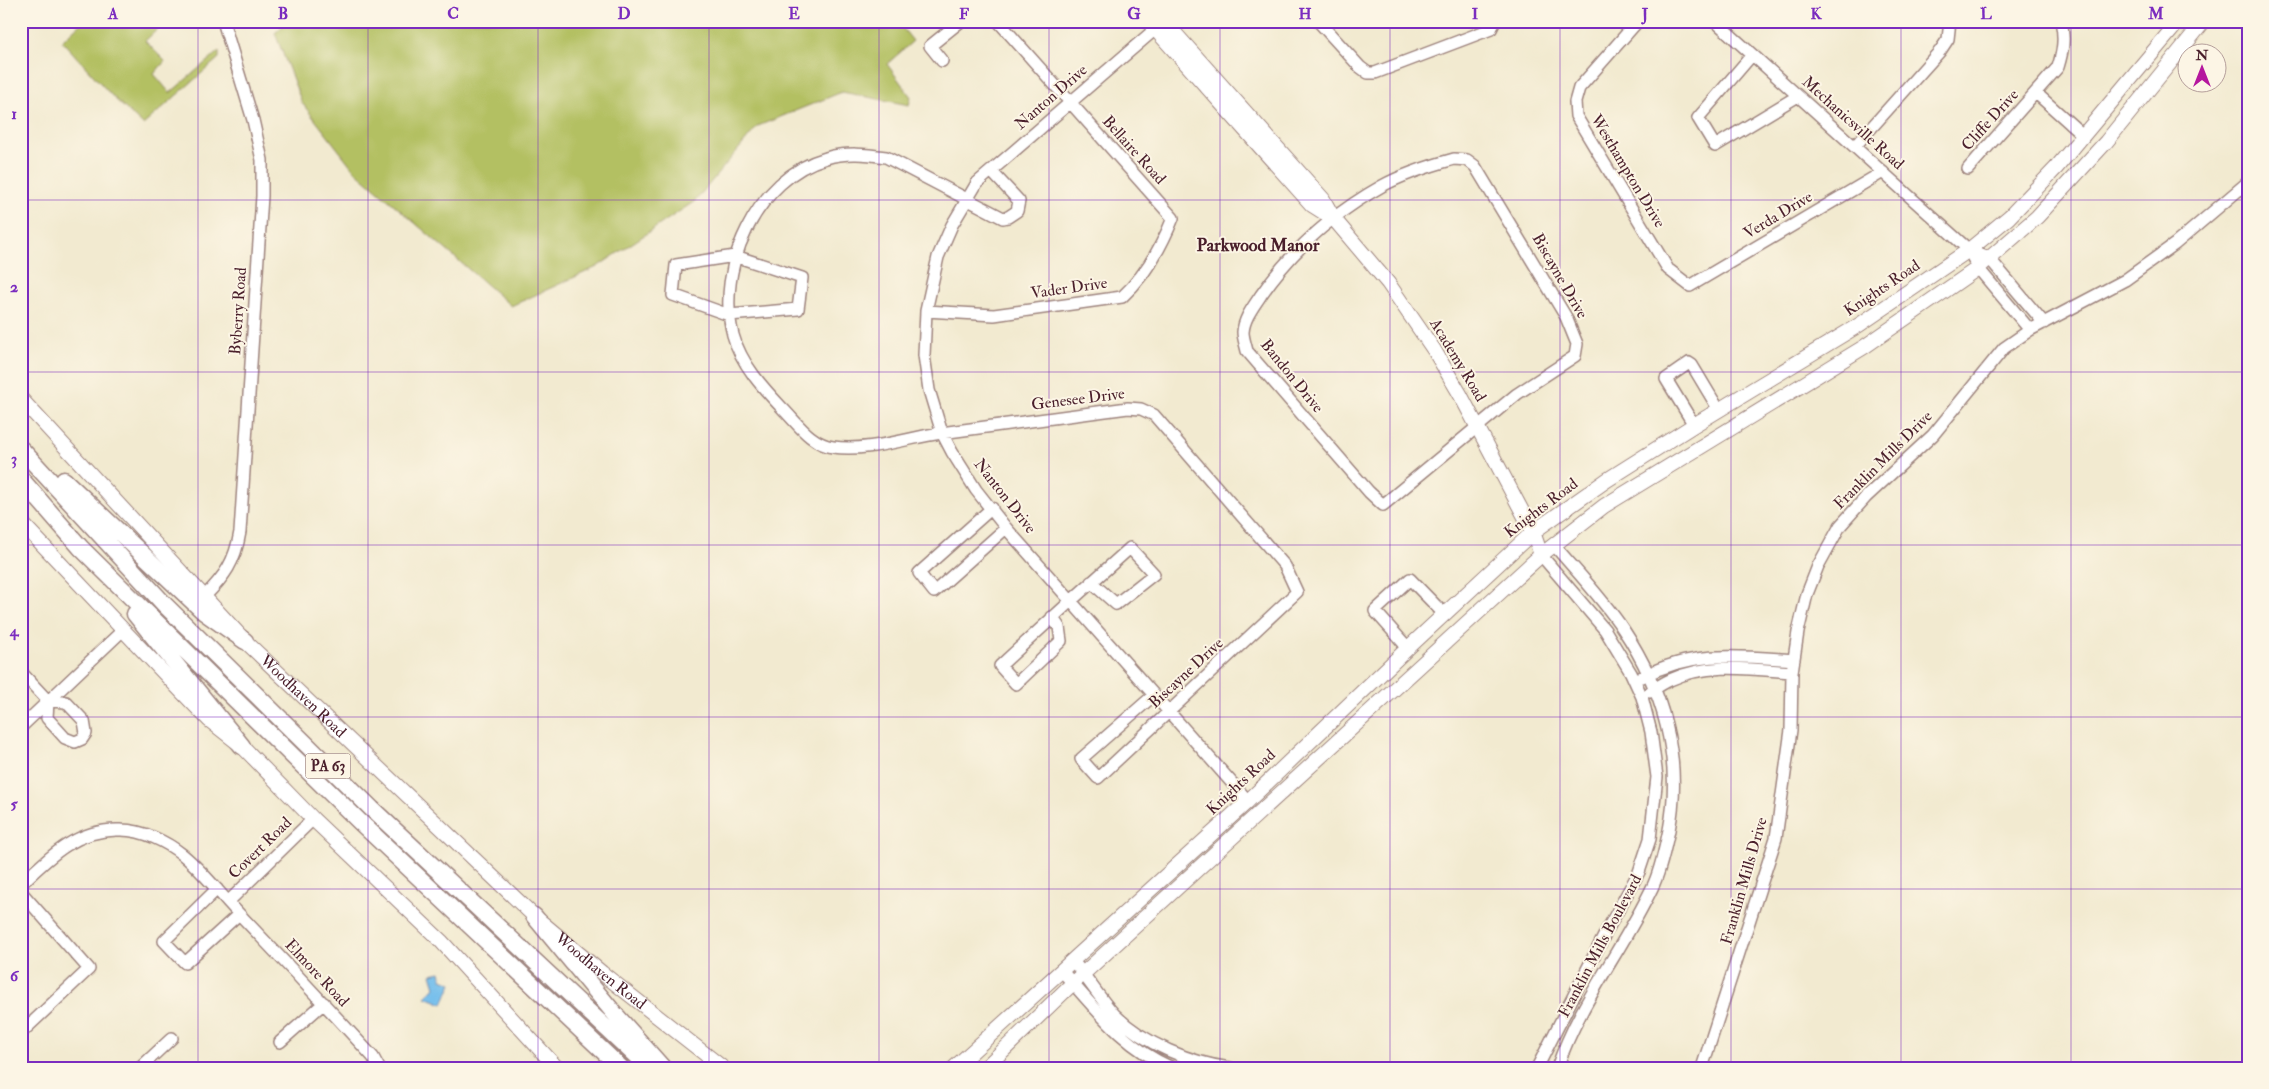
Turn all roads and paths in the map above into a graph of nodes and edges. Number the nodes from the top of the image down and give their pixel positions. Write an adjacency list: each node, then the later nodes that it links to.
1 (223, 21): 57 (street, Byberry Road)
2 (961, 21): 14 (street)
3 (998, 21): 17 (street, Bellaire Road)
4 (1318, 21): 11 (street)
5 (1638, 21): 33 (street, Westhampton Drive)
6 (1950, 21): 20 (street)
7 (2061, 21): 15 (street, Cliffe Drive)
8 (2179, 21): 18 (main road, Knights Road)
9 (2204, 21): 19 (main road)
10 (1159, 23): 17 (street, Nanton Drive); 28 (main road, Academy Road)
11 (1495, 23)
12 (1720, 23): 13 (street, Mechanicsville Road)
13 (1752, 55): 16 (street, Mechanicsville Road); 16 (street)
14 (942, 61)
15 (2036, 93): 18 (street, Cliffe Drive); 22 (street, Cliffe Drive)
16 (1798, 96): 20 (street, Mechanicsville Road)
17 (1070, 103): 23 (street, Nanton Drive); 27 (street, Bellaire Road)
18 (2088, 132): 19 (main road); 29 (main road, Knights Road)
19 (2107, 140): 31 (main road)
20 (1855, 146): 24 (street, Mechanicsville Road)
21 (1471, 163): 28 (street, Bandon Drive); 41 (street, Biscayne Drive)
22 (1968, 169)
23 (990, 171): 26 (street, Nanton Drive); 26 (street)
24 (1883, 172): 29 (street, Mechanicsville Road); 33 (street, Verda Drive)
25 (2248, 182): 36 (street, Franklin Mills Drive)
26 (968, 198): 30 (street); 34 (street, Nanton Drive)
27 (1172, 218): 34 (street, Vader Drive)
28 (1334, 219): 41 (main road, Academy Road); 47 (street, Bandon Drive)
29 (1970, 250): 31 (street); 32 (street); 39 (main road, Knights Road)
30 (735, 256): 35 (street); 35 (street); 35 (street)
31 (1989, 258): 32 (main road); 36 (street)
32 (1978, 268): 37 (street); 42 (main road)
33 (1690, 286)
34 (926, 311): 43 (street, Nanton Drive)
35 (729, 315): 43 (street, Genesee Drive)
36 (2044, 323): 37 (street, Franklin Mills Drive)
37 (2030, 330): 64 (street, Franklin Mills Drive)
38 (21, 399): 57 (main road, Woodhaven Road)
39 (1719, 410): 40 (main road, Knights Road); 40 (street); 42 (main road)
40 (1694, 425): 51 (main road, Knights Road)
41 (1477, 427): 47 (street, Biscayne Drive); 51 (main road, Academy Road)
42 (1730, 429): 52 (main road)
43 (942, 433): 48 (street, Nanton Drive); 56 (street, Genesee Drive)
44 (21, 439): 62 (highway)
45 (21, 449): 95 (highway, Woodhaven Road / PA 63)
46 (21, 479): 53 (highway, PA 63)
47 (1382, 504)
48 (992, 508): 50 (street, Nanton Drive); 50 (street)
49 (21, 522): 61 (main road)
50 (1006, 528): 58 (street, Nanton Drive)
51 (1533, 532): 52 (main road); 54 (main road, Academy Road); 59 (main road, Knights Road)
52 (1554, 545): 54 (main road); 66 (street, Franklin Mills Boulevard)
53 (81, 548): 74 (highway); 94 (highway, PA 63)
54 (1541, 555): 67 (street, Franklin Mills Boulevard); 85 (main road)
55 (1091, 582): 55 (street); 58 (street)
56 (1293, 595): 72 (street, Biscayne Drive)
57 (204, 597): 62 (main road, Woodhaven Road)
58 (1071, 599): 60 (street); 69 (street, Nanton Drive)
59 (1444, 614): 63 (main road, Knights Road); 63 (street)
60 (1052, 617): 60 (street)
61 (122, 631): 71 (street); 74 (main road)
62 (245, 641): 82 (main road, Woodhaven Road)
63 (1408, 648): 75 (main road, Knights Road)
64 (1793, 666): 66 (street); 68 (street); 104 (street, Franklin Mills Drive)
65 (21, 672): 71 (street)
66 (1648, 674): 67 (street); 68 (street, Franklin Mills Boulevard)
67 (1635, 681): 70 (street, Franklin Mills Boulevard)
68 (1656, 688): 70 (street); 103 (street, Franklin Mills Boulevard)
69 (1154, 695): 72 (street, Nanton Drive); 72 (street, Biscayne Drive)
70 (1642, 697): 102 (street, Franklin Mills Boulevard)
71 (48, 701): 73 (street)
72 (1169, 710): 75 (street, Nanton Drive)
73 (21, 727)
74 (242, 746): 76 (main road)
75 (1248, 801): 83 (main road, Knights Road)
76 (313, 819): 80 (street, Covert Road); 93 (main road)
77 (21, 884): 78 (street, Elmore Road)
78 (217, 889): 80 (street, Elmore Road); 81 (street, Covert Road)
79 (21, 892): 88 (street)
80 (228, 902): 81 (street, Elmore Road)
81 (239, 914): 87 (street, Elmore Road)
82 (534, 916): 96 (highway); 97 (main road, Woodhaven Road)
83 (1072, 960): 84 (main road, Knights Road); 85 (street)
84 (1061, 970): 86 (street); 98 (main road, Knights Road)
85 (1084, 974): 86 (main road); 101 (street)
86 (1073, 983): 99 (main road); 100 (street)
87 (324, 1003): 90 (street); 92 (street, Elmore Road)
88 (21, 1033)
89 (172, 1038): 91 (street)
90 (280, 1042)
91 (140, 1068)
92 (379, 1068)
93 (557, 1068)
94 (621, 1068)
95 (649, 1068)
96 (663, 1068)
97 (722, 1068)
98 (954, 1068)
99 (985, 1068)
100 (1172, 1068)
101 (1230, 1068)
102 (1537, 1068)
103 (1557, 1068)
104 (1702, 1068)

